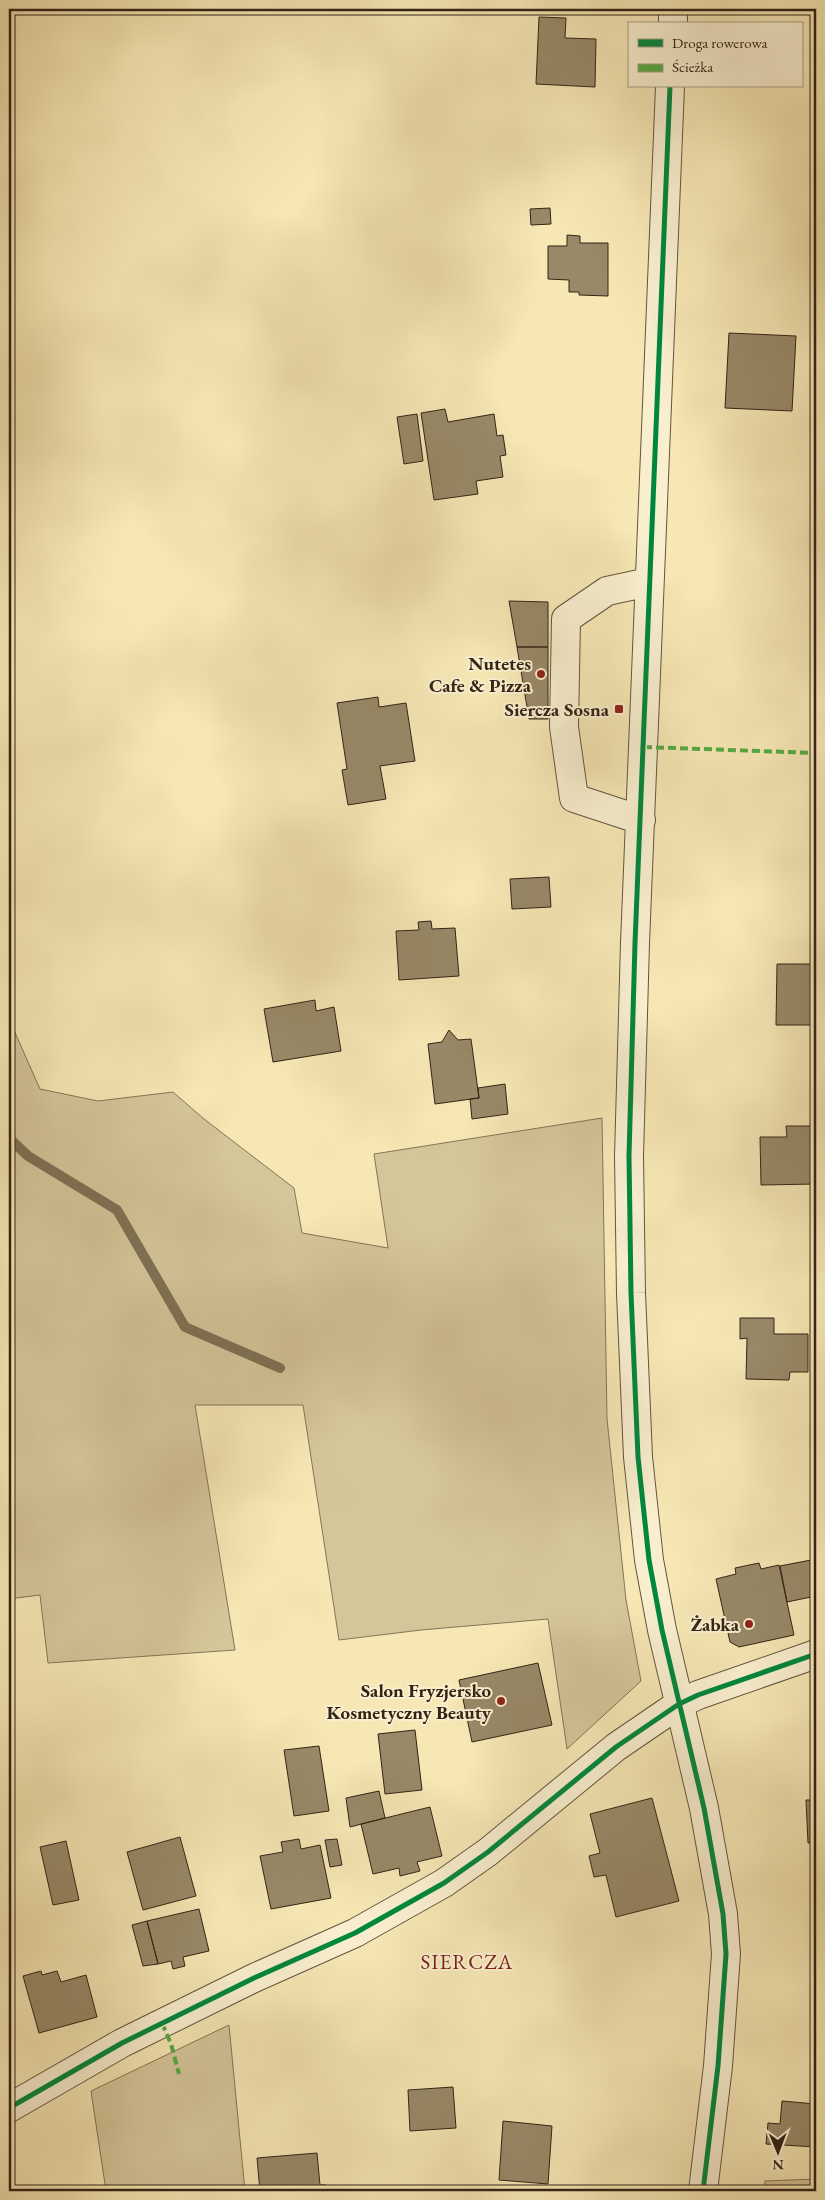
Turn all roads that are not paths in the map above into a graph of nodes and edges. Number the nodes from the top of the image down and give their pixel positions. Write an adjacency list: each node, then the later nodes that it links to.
1 (673, 9): 2 (street)
2 (673, 22)
3 (670, 88): 4 (street)
4 (650, 582): 5 (street); 5 (street)
5 (641, 820): 7 (street)
6 (816, 1654): 7 (street)
7 (679, 1704): 8 (street); 9 (street)
8 (9, 2108)
9 (703, 2191)

